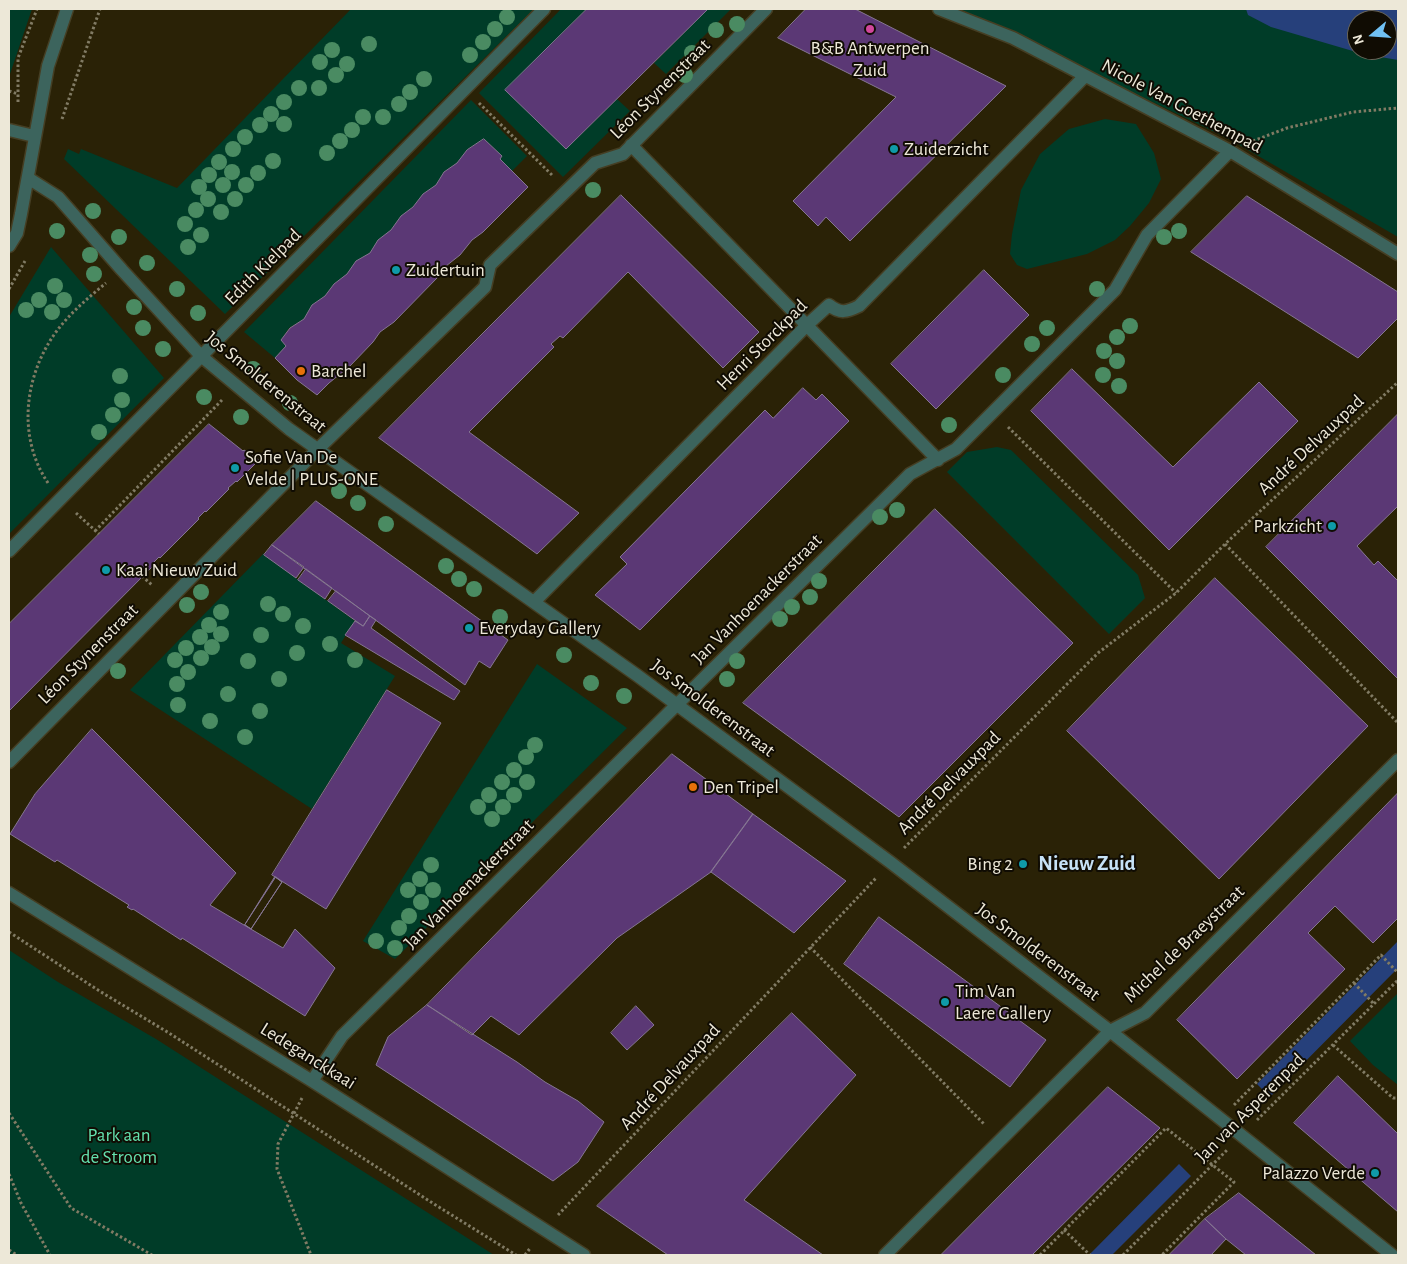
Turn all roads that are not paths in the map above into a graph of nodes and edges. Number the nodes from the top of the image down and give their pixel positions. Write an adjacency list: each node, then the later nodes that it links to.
1 (67, 9): 7 (street)
2 (544, 9): 14 (street, Edith Kielpad)
3 (766, 9): 8 (street, Léon Stynenstraat)
4 (939, 9): 5 (street, Nicole Van Goethempad)
5 (1085, 76): 9 (street, Nicole Van Goethempad); 13 (street, Henri Storckpad)
6 (14, 132): 7 (street)
7 (34, 136): 10 (street)
8 (631, 145): 13 (street); 15 (street, Léon Stynenstraat)
9 (1230, 151): 12 (street, Nicole Van Goethempad); 16 (street, Jan Vanhoenackerstraat)
10 (28, 178): 11 (street); 14 (street, Jos Smolderenstraat)
11 (9, 246)
12 (1398, 254)
13 (808, 325): 16 (street); 18 (street, Henri Storckpad)
14 (201, 356): 15 (street, Jos Smolderenstraat); 17 (street, Edith Kielpad)
15 (318, 449): 18 (street, Jos Smolderenstraat); 21 (street, Léon Stynenstraat)
16 (938, 460): 19 (street, Jan Vanhoenackerstraat)
17 (9, 551)
18 (535, 601): 19 (street, Jos Smolderenstraat)
19 (677, 705): 23 (street, Jos Smolderenstraat); 24 (street, Jan Vanhoenackerstraat)
20 (1398, 760): 23 (street, Michel de Braeystraat)
21 (9, 762)
22 (9, 893): 24 (street, Ledeganckkaai)
23 (1110, 1031): 26 (street, Michel de Braeystraat); 27 (street, Jos Smolderenstraat)
24 (312, 1081): 25 (street, Ledeganckkaai)
25 (584, 1255)
26 (885, 1255)
27 (1392, 1255)

